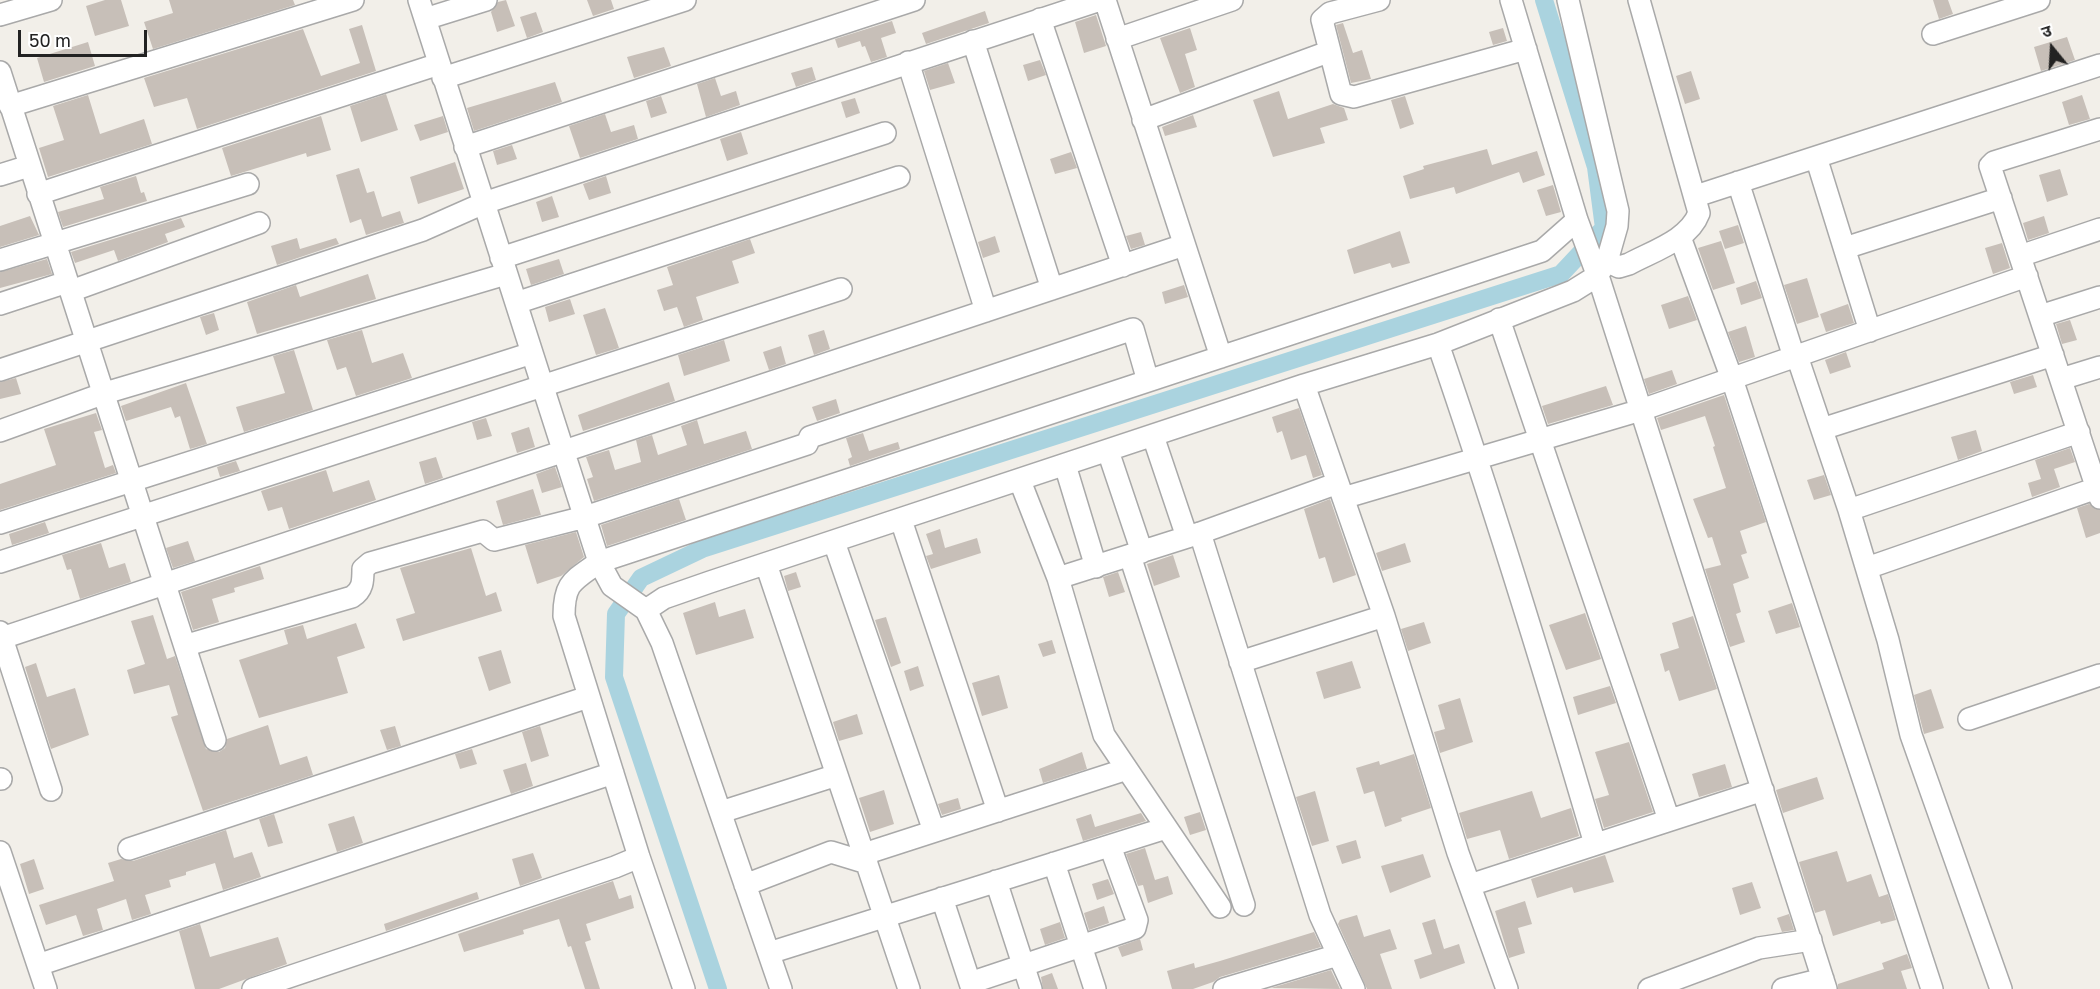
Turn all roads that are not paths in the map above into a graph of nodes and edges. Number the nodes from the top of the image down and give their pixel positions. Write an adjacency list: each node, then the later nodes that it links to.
1 (51, 0): 13 (street)
2 (353, 0): 25 (street)
3 (486, 0): 14 (street)
4 (685, 0): 23 (street)
5 (914, 0): 29 (street)
6 (1102, 0): 15 (street); 17 (street)
7 (1232, 0): 17 (street)
8 (1378, 0): 20 (street)
9 (1511, 0): 19 (street)
10 (1568, 0): 51 (street)
11 (1639, 0): 37 (street)
12 (2039, 0): 16 (street)
13 (9, 8)
14 (422, 9): 23 (street)
15 (1041, 20): 18 (street); 50 (street)
16 (1933, 34)
17 (1117, 39): 26 (street)
18 (973, 41): 21 (street); 54 (street)
19 (1526, 49): 20 (street); 41 (street)
20 (1328, 52): 26 (street)
21 (908, 62): 39 (street); 59 (street)
22 (2100, 65): 30 (street)
23 (441, 71): 29 (street); 36 (street)
24 (0, 72): 25 (street)
25 (8, 117): 31 (street)
26 (1143, 120): 45 (street)
27 (2100, 129): 38 (street)
28 (885, 133): 49 (street)
29 (465, 147): 39 (street)
30 (1816, 157): 34 (street); 46 (street)
31 (29, 166): 32 (street); 36 (street)
32 (0, 175)
33 (899, 177): 57 (street)
34 (1738, 182): 37 (street); 68 (street)
35 (248, 184): 44 (street)
36 (38, 194): 44 (street)
37 (1696, 196): 43 (street)
38 (2001, 198): 46 (street); 47 (street)
39 (484, 202): 49 (street); 63 (street)
40 (259, 223): 53 (street)
41 (1579, 223): 51 (street); 67 (street)
42 (2100, 229): 47 (street)
43 (1680, 237): 51 (street); 71 (street)
44 (53, 243): 48 (street); 53 (street)
45 (1184, 245): 50 (street); 67 (street)
46 (1845, 248): 62 (street)
47 (2020, 256): 52 (street)
48 (0, 260)
49 (504, 266): 57 (street); 76 (street)
50 (1123, 266): 54 (street)
51 (1599, 268): 61 (street); 77 (street)
52 (2027, 276): 60 (street); 62 (street)
53 (69, 286): 58 (street); 63 (street)
54 (1052, 289): 59 (street)
55 (841, 290): 75 (street)
56 (2100, 297): 60 (street)
57 (516, 303): 65 (street)
58 (0, 304)
59 (986, 311): 84 (street)
60 (2040, 316): 66 (street)
61 (1499, 320): 64 (street); 82 (street)
62 (1870, 331): 68 (street)
63 (89, 341): 70 (street); 76 (street)
64 (1438, 344): 74 (street); 85 (street)
65 (532, 353): 75 (street); 87 (street)
66 (2053, 355): 72 (street); 78 (street)
67 (1221, 357): 73 (street)
68 (1796, 357): 71 (street); 78 (street)
69 (2100, 367): 72 (street)
70 (0, 370)
71 (1732, 379): 77 (street); 159 (street)
72 (2061, 379): 81 (street)
73 (1148, 381): 93 (street); 100 (street)
74 (1304, 385): 80 (street); 89 (street)
75 (543, 387): 84 (street); 92 (street)
76 (105, 393): 79 (street); 87 (street)
77 (1641, 410): 82 (street); 119 (street)
78 (1822, 429): 91 (street)
79 (0, 431)
80 (1153, 436): 83 (street); 96 (street)
81 (2087, 439): 90 (street); 91 (street)
82 (1539, 440): 85 (street); 122 (street)
83 (1108, 451): 86 (street); 98 (street)
84 (564, 452): 93 (street); 105 (street)
85 (1478, 460): 89 (street); 125 (street)
86 (1065, 465): 88 (street); 102 (street)
87 (132, 481): 92 (street); 95 (street)
88 (1020, 481): 94 (street); 104 (street)
89 (1341, 491): 96 (street); 107 (street)
90 (2099, 494): 103 (street)
91 (1850, 510): 103 (street)
92 (143, 517): 99 (street); 105 (street)
93 (585, 517): 100 (street); 109 (street)
94 (901, 520): 97 (street); 120 (street)
95 (0, 523)
96 (1193, 535): 98 (street); 110 (street)
97 (834, 542): 101 (street); 124 (street)
98 (1136, 554): 102 (street); 136 (street)
99 (0, 562)
100 (599, 562): 106 (street); 112 (street)
101 (766, 564): 106 (street); 117 (street)
102 (1096, 567): 104 (street)
103 (1867, 568): 160 (street)
104 (1058, 578): 115 (street)
105 (165, 584): 108 (street); 109 (street)
106 (643, 608): 121 (street)
107 (1384, 616): 110 (street); 134 (street)
108 (1, 634): 118 (street)
109 (187, 645): 114 (street)
110 (1240, 662): 142 (street)
111 (2100, 675): 113 (street)
112 (588, 697): 116 (street); 127 (street)
113 (1969, 719)
114 (215, 740)
115 (1127, 769): 120 (street); 123 (street)
116 (614, 773): 129 (street); 143 (street)
117 (837, 775): 121 (street); 130 (street)
118 (51, 790)
119 (1763, 790): 122 (street); 139 (street)
120 (998, 811): 124 (street)
121 (721, 812): 133 (street)
122 (1669, 820): 125 (street)
123 (1166, 828): 126 (street); 137 (street)
124 (934, 831): 130 (street)
125 (1594, 844): 134 (street)
126 (1110, 846): 131 (street); 140 (street)
127 (129, 849)
128 (0, 852): 143 (street)
129 (639, 857): 148 (street); 149 (street)
130 (866, 859): 133 (street); 138 (street)
131 (1054, 863): 132 (street); 140 (street)
132 (996, 881): 135 (street); 144 (street)
133 (746, 885): 141 (street)
134 (1470, 885): 156 (street)
135 (942, 898): 138 (street); 146 (street)
136 (1244, 905)
137 (1220, 907)
138 (885, 916): 141 (street); 151 (street)
139 (1811, 940): 145 (street); 157 (street)
140 (1082, 948): 144 (street); 153 (street)
141 (769, 953): 150 (street)
142 (1338, 955): 154 (street); 155 (street)
143 (38, 965): 147 (street)
144 (1024, 967): 146 (street); 152 (street)
145 (1825, 984): 158 (street)
146 (971, 986)
147 (46, 989)
148 (253, 989)
149 (684, 989)
150 (781, 989)
151 (908, 989)
152 (1031, 989)
153 (1095, 989)
154 (1224, 989)
155 (1354, 989)
156 (1508, 989)
157 (1650, 989)
158 (1783, 989)
159 (1932, 989)
160 (2001, 989)

